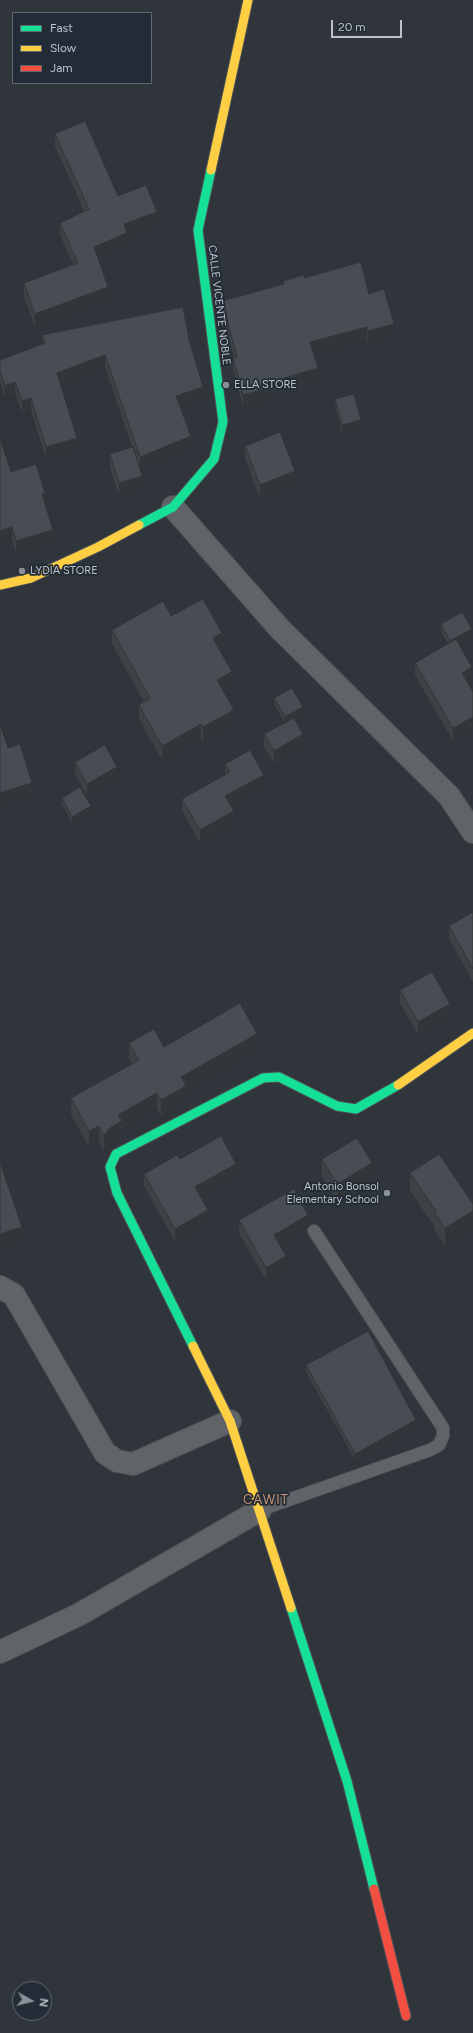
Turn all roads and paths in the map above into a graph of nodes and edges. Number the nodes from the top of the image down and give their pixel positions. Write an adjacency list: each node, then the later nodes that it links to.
1 (248, 0): 2 (street, CALLE VICENTE NOBLE)
2 (173, 507): 3 (street, CALLE VICENTE NOBLE); 4 (street)
3 (0, 585)
4 (473, 832)
5 (473, 1033): 8 (street)
6 (314, 1231): 9 (lane)
7 (0, 1287): 8 (street)
8 (230, 1421): 9 (street)
9 (260, 1510): 10 (street); 11 (street)
10 (0, 1652)
11 (406, 2016)

